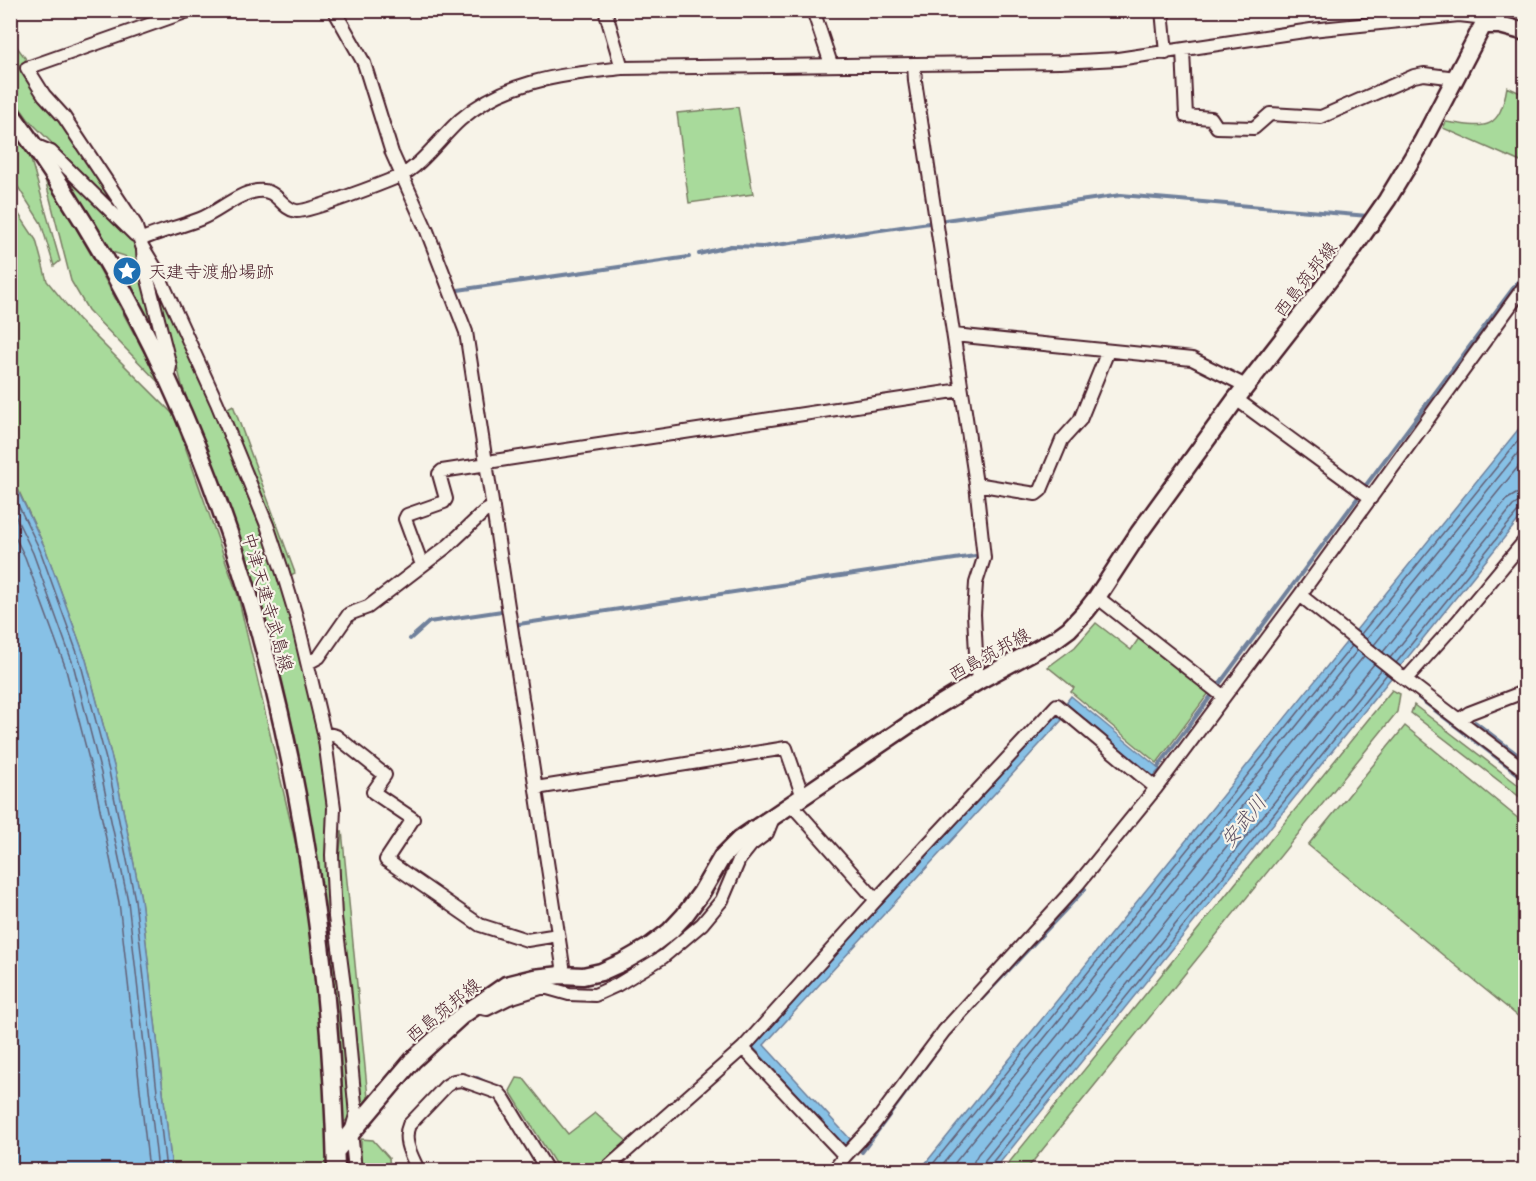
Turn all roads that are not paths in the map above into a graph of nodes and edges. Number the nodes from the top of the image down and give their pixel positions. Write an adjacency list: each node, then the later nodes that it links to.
1 (190, 10): 17 (street)
2 (334, 10): 16 (street)
3 (605, 10): 12 (street)
4 (813, 10): 10 (street)
5 (1162, 10): 9 (street)
6 (1478, 17): 7 (main road); 8 (street); 13 (main road, 西島筑邦線)
7 (1526, 32)
8 (1183, 50): 9 (street); 13 (street)
9 (1166, 53): 11 (street)
10 (831, 64): 11 (street); 12 (street)
11 (914, 64): 19 (street)
12 (622, 68): 16 (street)
13 (1456, 78): 23 (main road, 西島筑邦線)
14 (10, 112): 15 (main road, 中津天建寺武島線)
15 (34, 145): 17 (street); 21 (main road, 中津天建寺武島線)
16 (402, 175): 17 (street); 24 (street)
17 (141, 243): 21 (street); 32 (street)
18 (1526, 284): 26 (street)
19 (954, 335): 20 (street); 22 (street)
20 (1108, 351): 23 (street); 25 (street)
21 (168, 379): 50 (main road, 中津天建寺武島線)
22 (960, 390): 24 (street); 25 (street)
23 (1241, 392): 26 (street); 31 (main road, 西島筑邦線)
24 (486, 464): 27 (street); 29 (street)
25 (976, 484): 34 (street)
26 (1371, 498): 30 (street)
27 (493, 507): 29 (street); 40 (street)
28 (1526, 539): 33 (street)
29 (422, 565): 32 (street)
30 (1300, 595): 33 (street); 36 (street)
31 (1097, 597): 34 (main road, 西島筑邦線); 36 (street)
32 (308, 663): 38 (street)
33 (1403, 677): 37 (street)
34 (980, 680): 42 (main road, 西島筑邦線)
35 (1526, 691): 37 (street)
36 (1224, 697): 41 (street)
37 (1459, 720): 39 (street)
38 (324, 733): 45 (street); 49 (street)
39 (1526, 771)
40 (536, 788): 42 (street); 45 (street)
41 (1156, 788): 44 (street); 51 (street)
42 (798, 801): 43 (main road, 西島筑邦線); 44 (street)
43 (773, 818): 46 (main road, 西島筑邦線); 47 (street)
44 (876, 900): 48 (street)
45 (558, 935): 46 (street)
46 (561, 975): 47 (main road, 西島筑邦線)
47 (478, 1003): 49 (main road, 西島筑邦線)
48 (743, 1048): 51 (street); 56 (street)
49 (351, 1132): 50 (main road, 西島筑邦線); 53 (street)
50 (336, 1151): 52 (main road)
51 (844, 1156): 57 (street)
52 (336, 1170)
53 (355, 1170)
54 (418, 1170): 55 (street)
55 (547, 1170)
56 (605, 1170)
57 (834, 1170)

